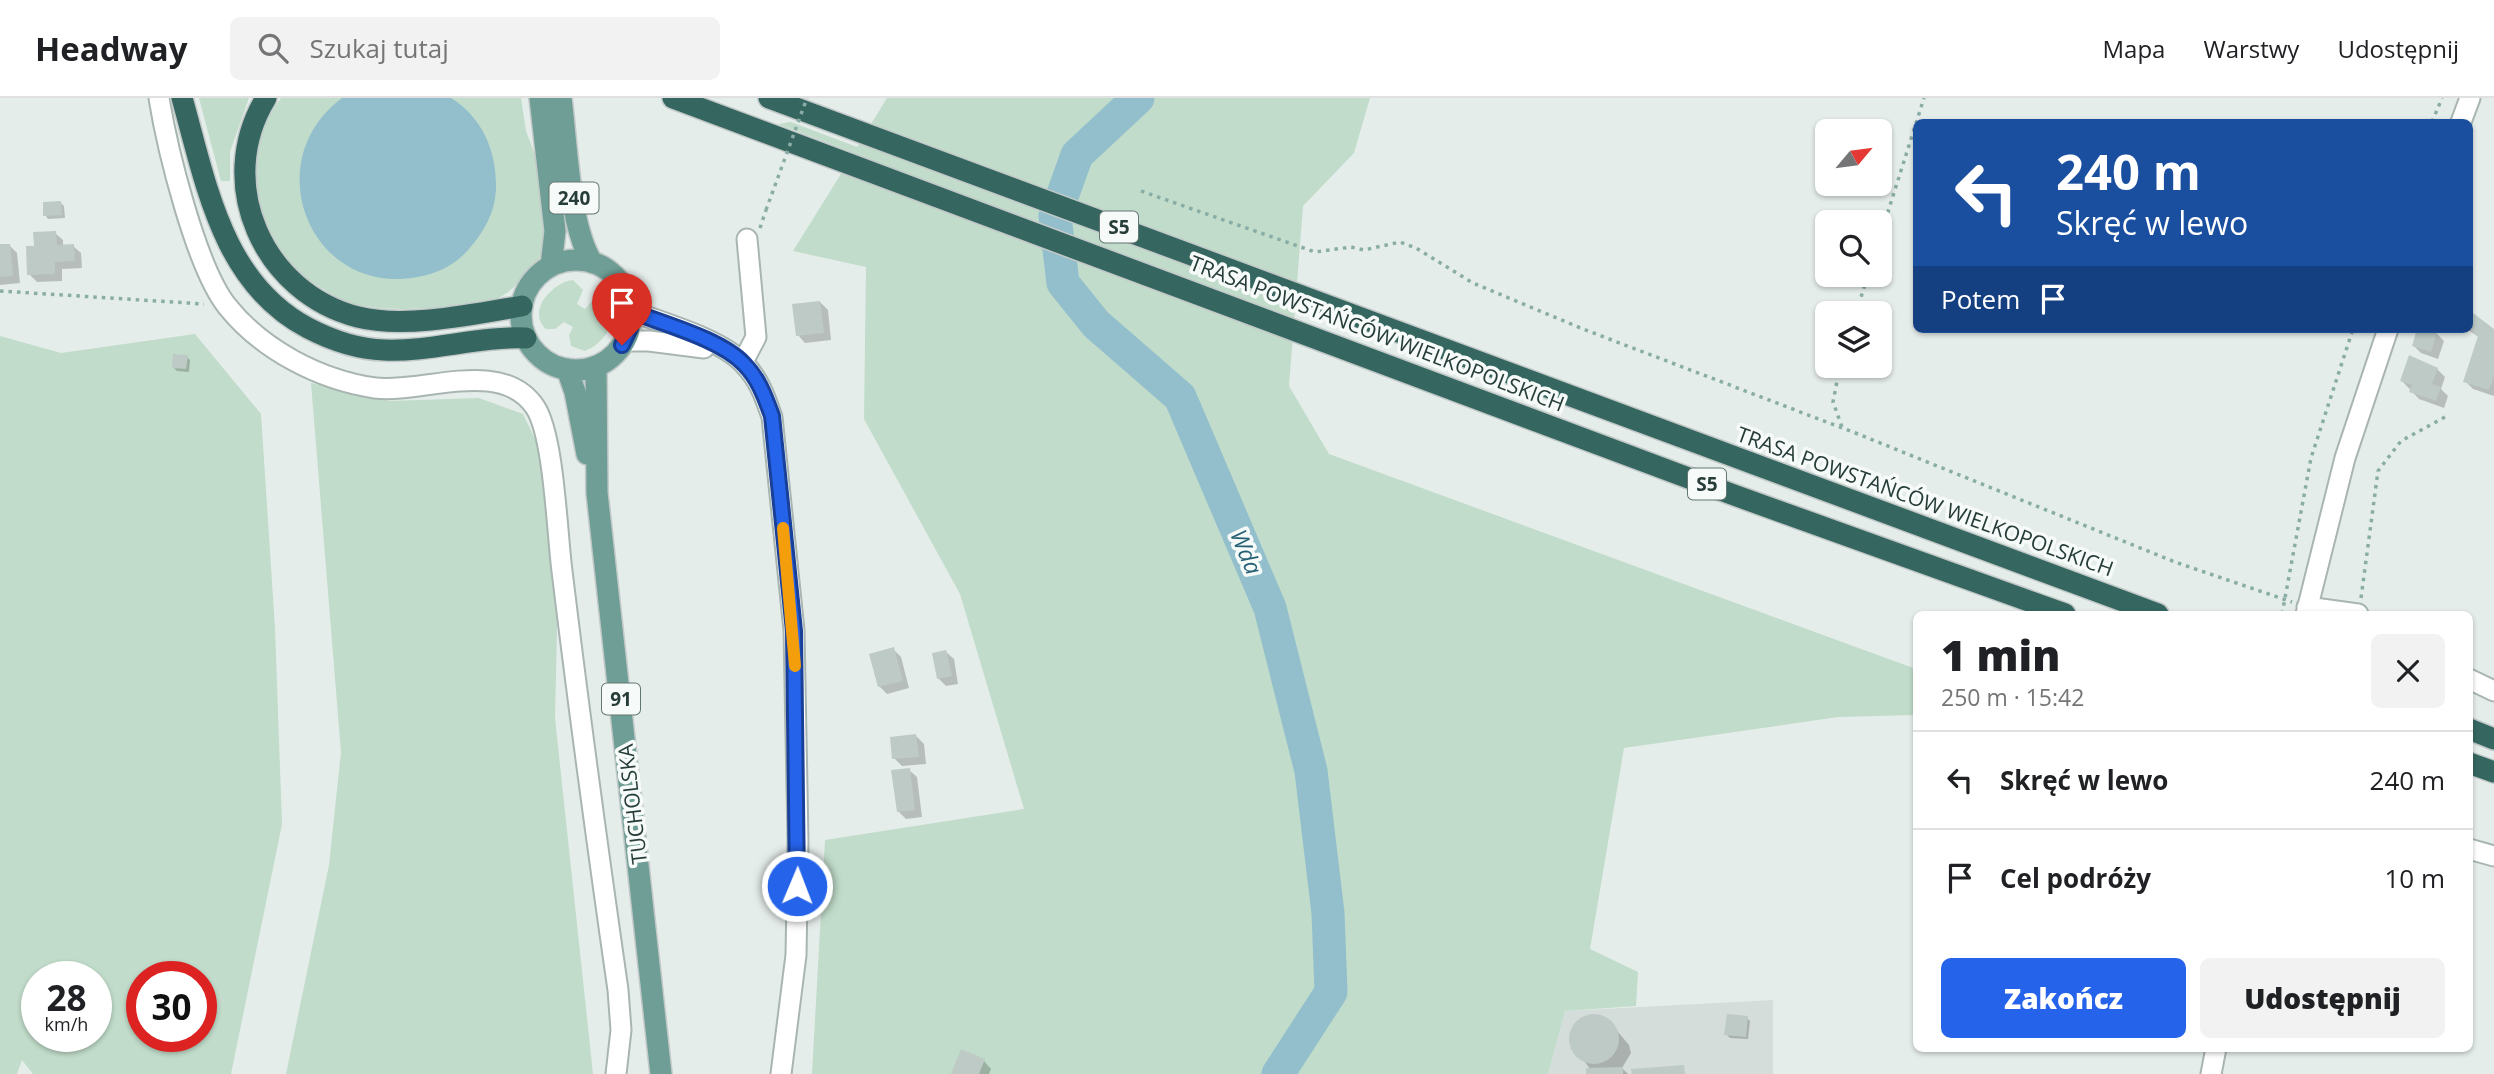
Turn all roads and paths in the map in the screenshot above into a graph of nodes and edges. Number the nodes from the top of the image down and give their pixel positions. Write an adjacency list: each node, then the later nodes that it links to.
1 (159, 98): 23 (street)
2 (182, 98): 28 (highway)
3 (266, 98): 24 (highway)
4 (540, 98): 21 (main road)
5 (561, 98): 20 (main road, 240)
6 (673, 98): 40 (highway, TRASA POWSTAŃCÓW WIELKOPOLSKICH / S5)
7 (769, 98): 41 (highway, TRASA POWSTAŃCÓW WIELKOPOLSKICH / S5)
8 (807, 98): 17 (path, bridge)
9 (1924, 98): 12 (path)
10 (2442, 98): 13 (path)
11 (2470, 98): 14 (street)
12 (1917, 119)
13 (2433, 119)
14 (2462, 119)
15 (1913, 133): 18 (path)
16 (1140, 191): 36 (path)
17 (766, 210)
18 (1889, 210)
19 (747, 239): 31 (street)
20 (592, 262): 21 (main road); 25 (main road)
21 (551, 266): 24 (main road)
22 (0, 290): 23 (path)
23 (226, 305): 53 (street)
24 (522, 306): 28 (main road)
25 (631, 311): 29 (main road); 30 (street)
26 (2352, 333): 38 (path)
27 (2387, 333): 43 (street)
28 (526, 338): 33 (main road)
29 (624, 341): 30 (street); 32 (main road)
30 (726, 350): 31 (street)
31 (743, 362): 55 (street)
32 (596, 366): 33 (main road); 37 (main road, TUCHOLSKA / 91)
33 (567, 369): 37 (main road, TUCHOLSKA / 91)
34 (1838, 378): 36 (path)
35 (2445, 417): 39 (path)
36 (1843, 429): 38 (path)
37 (597, 494): 54 (main road, TUCHOLSKA / 91)
38 (2285, 600): 42 (path); 43 (path)
39 (2359, 608): 43 (street)
40 (2056, 611)
41 (2150, 611)
42 (2283, 611)
43 (2306, 611)
44 (2473, 681): 45 (street)
45 (2494, 691)
46 (2473, 731): 47 (highway)
47 (2494, 739)
48 (2473, 764): 49 (highway)
49 (2494, 772)
50 (2473, 850): 51 (street)
51 (2494, 856)
52 (2215, 1052): 56 (street)
53 (616, 1074)
54 (661, 1074)
55 (781, 1074)
56 (2211, 1074)

